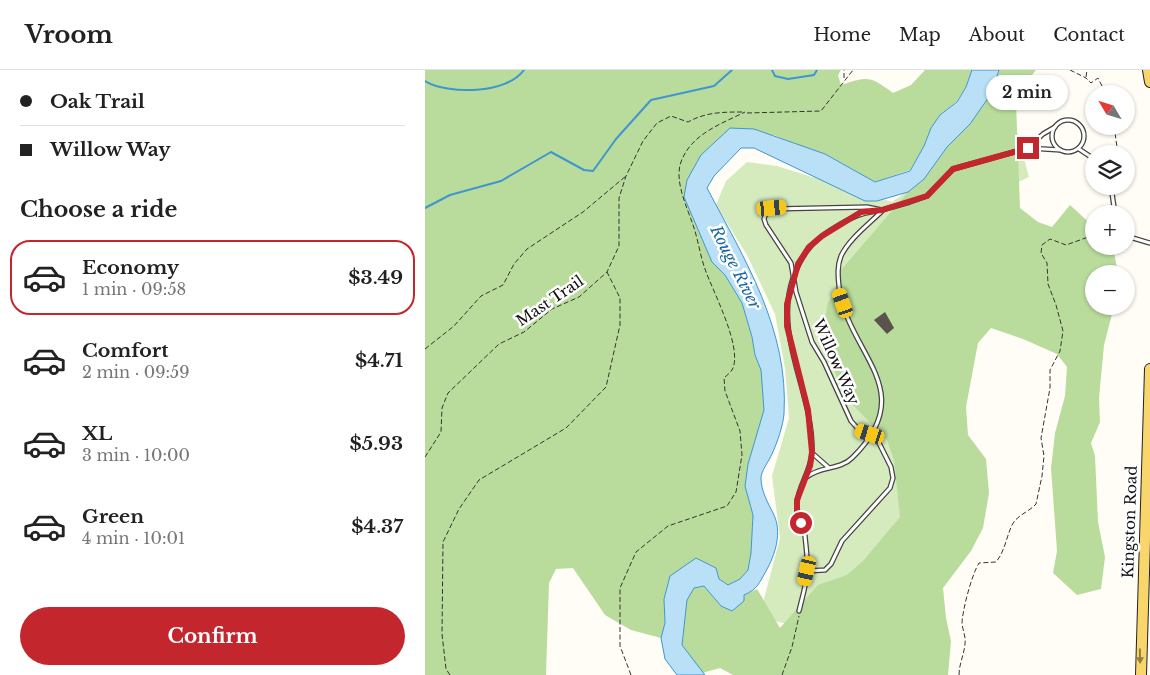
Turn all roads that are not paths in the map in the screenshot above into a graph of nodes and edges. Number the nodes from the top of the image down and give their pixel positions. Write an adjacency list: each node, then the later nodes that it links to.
1 (1148, 70): 2 (main road)
2 (1150, 82)
3 (1055, 127): 4 (lane, Willow Way); 5 (lane); 6 (lane)
4 (1028, 148): 6 (lane, Willow Way); 8 (lane, Willow Way)
5 (1079, 149): 6 (lane); 7 (lane)
6 (1061, 150)
7 (1085, 153)
8 (882, 210): 11 (lane); 11 (lane, Willow Way); 13 (lane)
9 (1135, 239): 10 (lane)
10 (1150, 244)
11 (794, 277): 13 (lane, Willow Way); 14 (lane)
12 (1150, 369): 19 (main road, Kingston Road, one-way to 19)
13 (870, 434): 15 (lane); 17 (lane, Willow Way)
14 (812, 452): 15 (lane); 16 (lane)
15 (827, 467): 16 (lane)
16 (806, 478): 17 (lane)
17 (807, 571): 18 (lane)
18 (799, 611)
19 (1141, 675)

